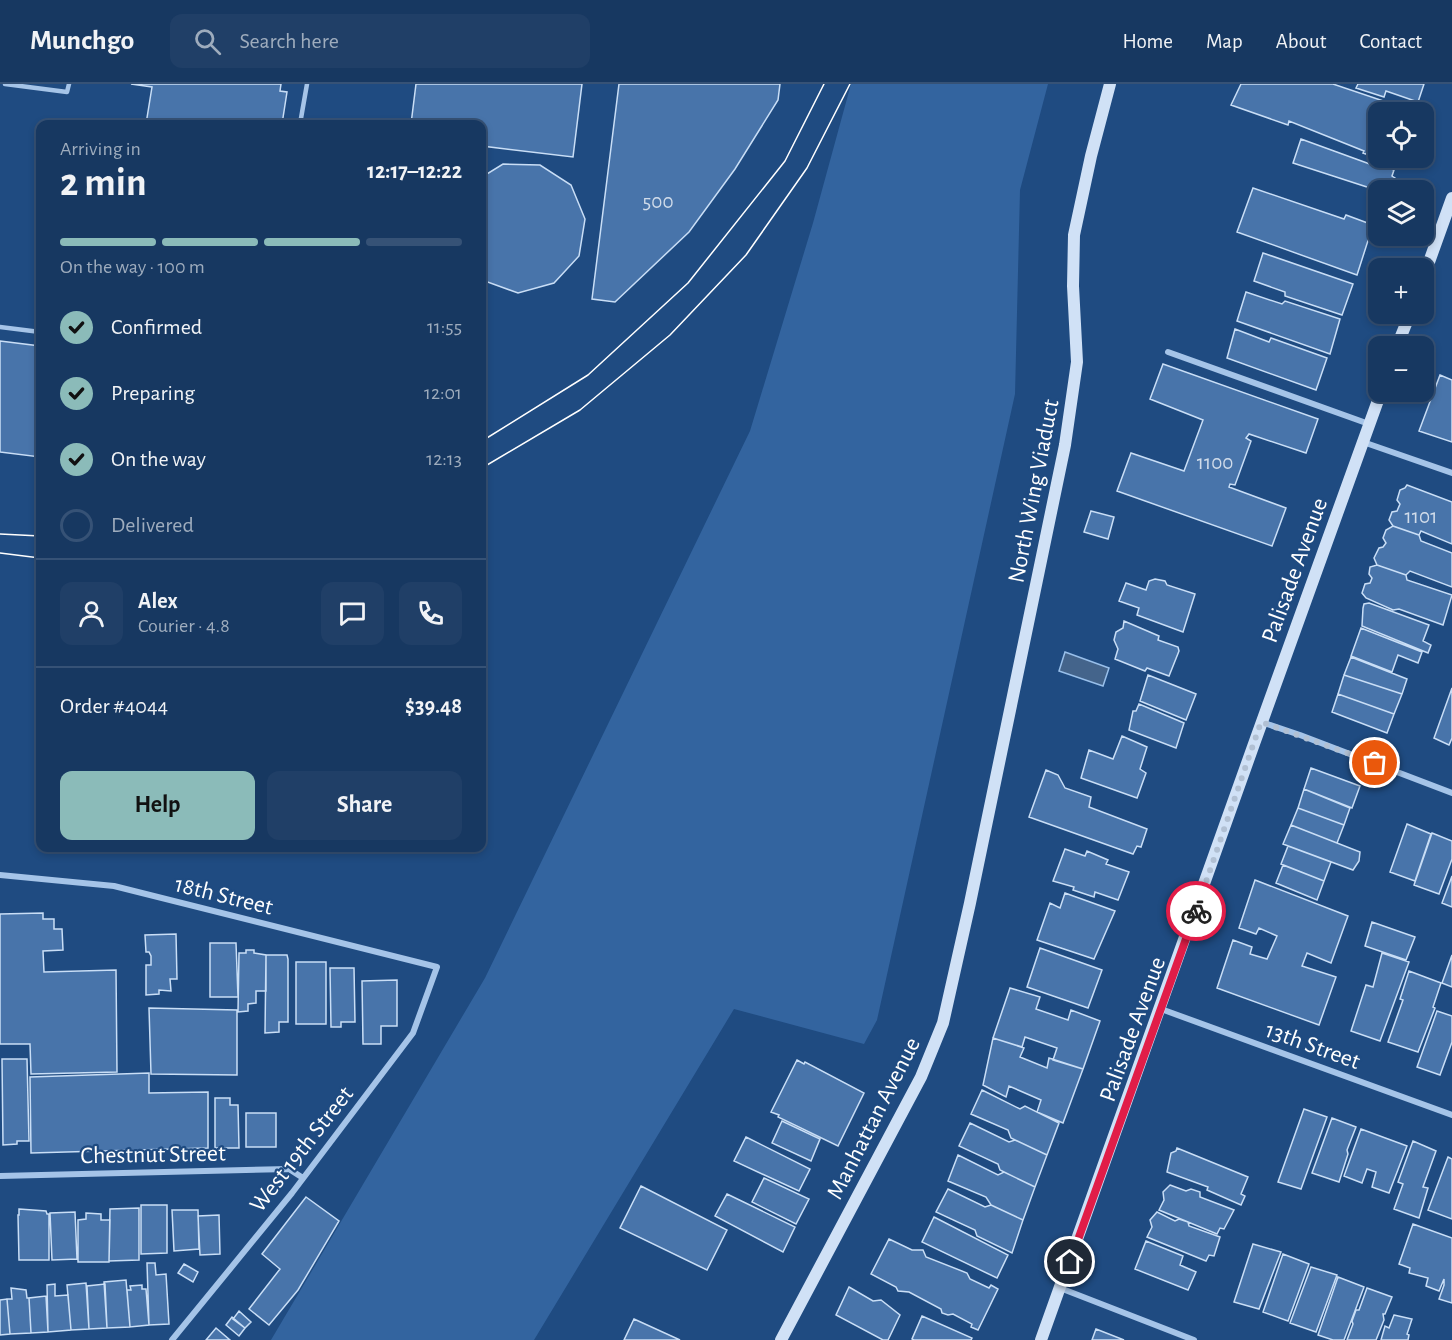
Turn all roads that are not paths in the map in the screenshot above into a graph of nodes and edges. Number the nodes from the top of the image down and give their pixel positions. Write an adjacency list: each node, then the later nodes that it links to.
1 (5, 84): 2 (lane)
2 (69, 84)
3 (306, 84): 5 (lane)
4 (1110, 84): 18 (main road, North Wing Viaduct)
5 (301, 120)
6 (1452, 198): 7 (main road)
7 (1430, 258)
8 (0, 327): 9 (lane)
9 (36, 332)
10 (1168, 352): 12 (street)
11 (1377, 402): 12 (main road, Palisade Avenue)
12 (1369, 424): 13 (main road, Palisade Avenue)
13 (1362, 442): 14 (street); 15 (main road, Palisade Avenue)
14 (1452, 473)
15 (1261, 722): 16 (street); 20 (main road, Palisade Avenue)
16 (1452, 793)
17 (0, 875): 19 (street, 18th Street)
18 (970, 903): 26 (main road, Manhattan Avenue)
19 (437, 967): 23 (street, West 19th Street)
20 (1161, 1009): 21 (street, 13th Street); 24 (main road, Palisade Avenue)
21 (1452, 1114)
22 (0, 1176): 23 (street, Chestnut Street)
23 (303, 1178): 25 (street, West 19th Street)
24 (1060, 1288): 27 (main road, Palisade Avenue); 28 (street)
25 (172, 1340)
26 (782, 1340)
27 (1041, 1340)
28 (1194, 1340)

